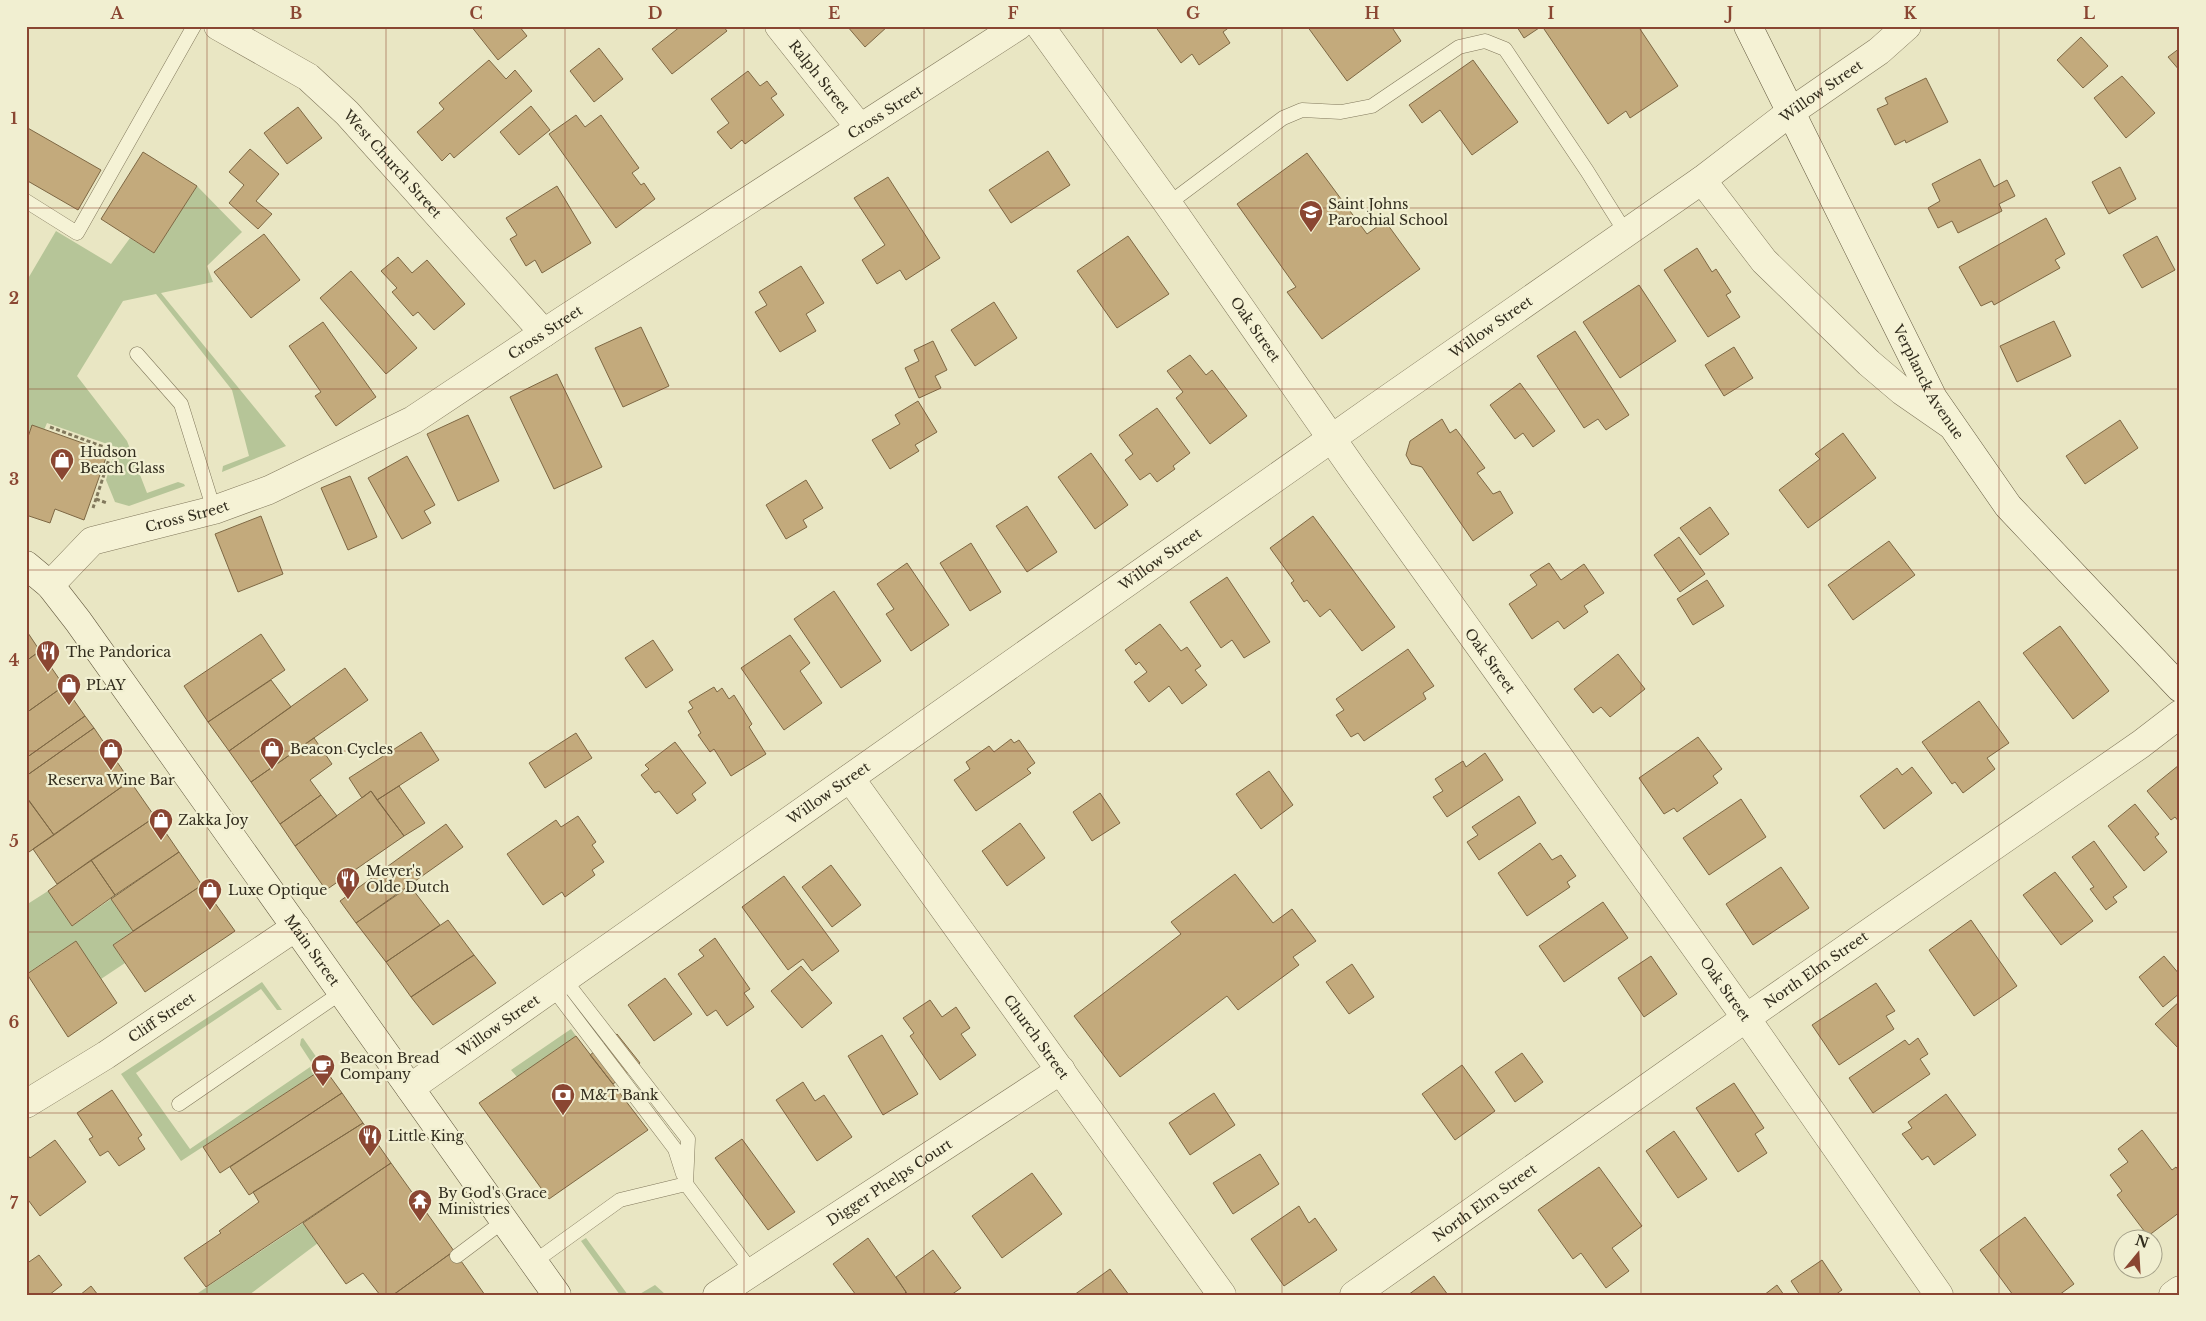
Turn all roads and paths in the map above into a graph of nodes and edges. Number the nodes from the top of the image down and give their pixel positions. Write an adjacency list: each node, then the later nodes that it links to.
1 (194, 26): 11 (lane)
2 (218, 26): 14 (street, West Church Street)
3 (779, 26): 9 (street, Ralph Street)
4 (1018, 26): 9 (street, Cross Street)
5 (1040, 26): 12 (street, Oak Street)
6 (1748, 26): 8 (street, Verplanck Avenue)
7 (1907, 26): 8 (street, Willow Street)
8 (1792, 111): 10 (street, Willow Street); 16 (street, Verplanck Avenue)
9 (860, 128): 14 (street, Cross Street)
10 (1702, 180): 13 (street, Willow Street); 16 (street)
11 (26, 201)
12 (1168, 204): 13 (lane); 18 (street, Oak Street)
13 (1626, 233): 18 (street, Willow Street)
14 (544, 333): 19 (street, Cross Street)
15 (137, 354): 19 (lane)
16 (1952, 426): 23 (street, Verplanck Avenue)
17 (50, 427): 20 (path)
18 (1333, 438): 25 (street, Willow Street); 29 (street, Oak Street)
19 (214, 510): 22 (street, Cross Street)
20 (91, 513)
21 (26, 565): 22 (street, Main Street)
22 (50, 585): 26 (street, Main Street)
23 (2180, 688)
24 (2180, 714): 29 (street, North Elm Street)
25 (850, 778): 27 (street, Willow Street); 30 (street, Church Street)
26 (296, 927): 28 (street, Main Street); 32 (street, Cliff Street)
27 (558, 983): 31 (street, Willow Street); 34 (lane)
28 (342, 992): 31 (street, Main Street); 33 (lane)
29 (1746, 1018): 43 (street, North Elm Street); 44 (street, Oak Street)
30 (1061, 1070): 38 (street, Digger Phelps Court); 42 (street, Church Street)
31 (410, 1088): 35 (street, Main Street)
32 (26, 1104)
33 (179, 1104)
34 (686, 1184): 37 (lane); 38 (lane)
35 (505, 1220): 36 (lane); 37 (street, Main Street)
36 (457, 1256)
37 (534, 1262): 40 (street, Main Street)
38 (752, 1272): 41 (street, Digger Phelps Court)
39 (2180, 1290): 45 (street)
40 (557, 1295)
41 (717, 1295)
42 (1222, 1295)
43 (1354, 1295)
44 (1939, 1295)
45 (2172, 1295)

